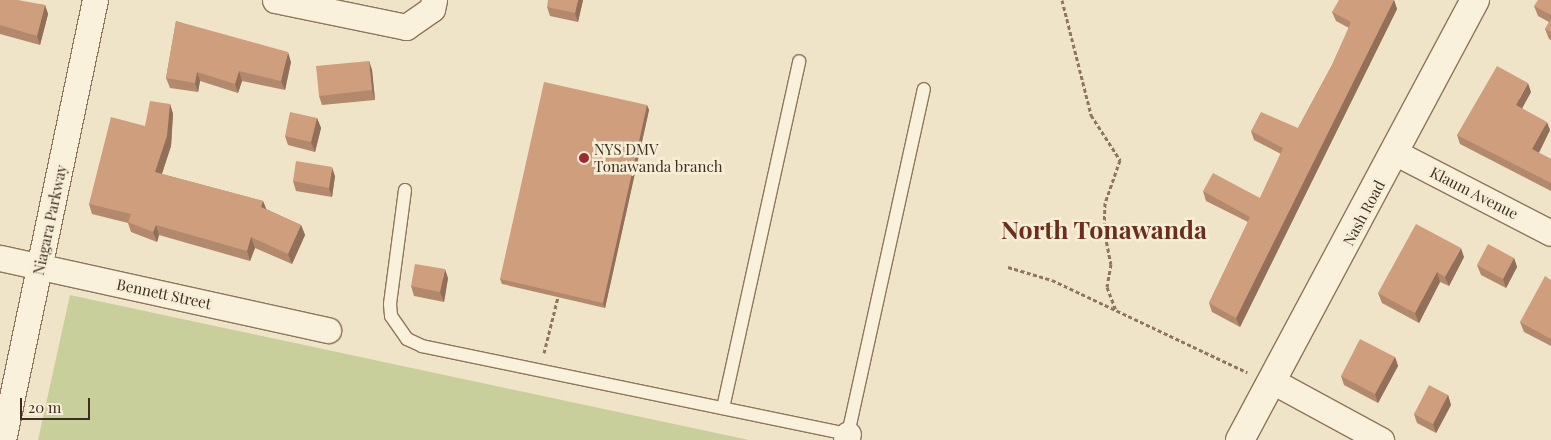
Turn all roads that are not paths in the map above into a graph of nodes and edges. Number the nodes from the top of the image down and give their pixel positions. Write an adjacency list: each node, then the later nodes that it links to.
1 (95, 0): 11 (street, Niagara Parkway)
2 (275, 0): 3 (street)
3 (434, 0)
4 (1475, 0): 7 (main road, Nash Road)
5 (799, 61): 14 (lane)
6 (924, 89): 16 (lane)
7 (1396, 153): 9 (street, Klaum Avenue); 13 (main road, Nash Road)
8 (405, 190): 14 (lane)
9 (1551, 233)
10 (0, 258): 11 (street, Bennett Street)
11 (40, 267): 12 (street, Bennett Street); 17 (street, Niagara Parkway)
12 (328, 330)
13 (1274, 382): 15 (main road, Nash Road); 18 (street)
14 (723, 408): 16 (lane)
15 (1245, 435)
16 (847, 437)
17 (3, 440)
18 (1381, 440)

